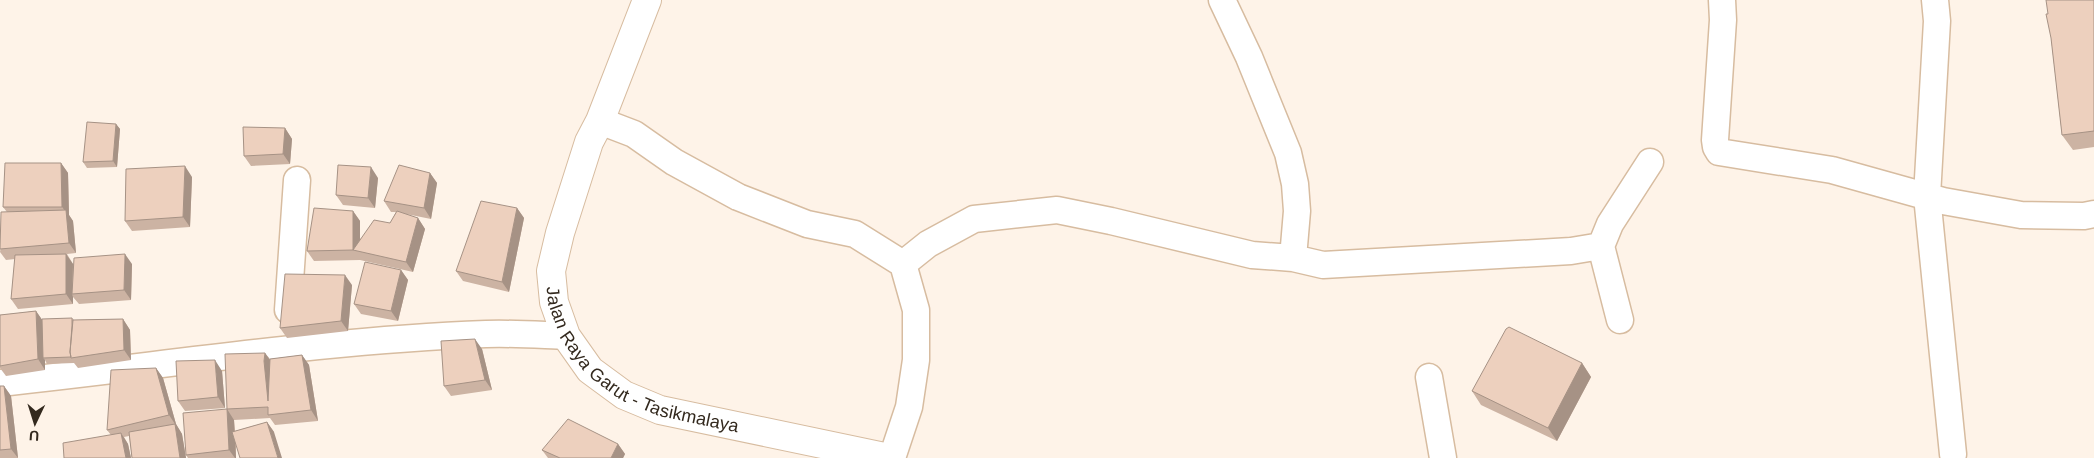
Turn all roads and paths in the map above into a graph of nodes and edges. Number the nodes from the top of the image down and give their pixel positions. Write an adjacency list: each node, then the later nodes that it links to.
1 (647, 0): 5 (main road, Jalan Raya Garut - Tasikmalaya)
2 (1222, 0): 11 (street)
3 (1722, 0): 8 (street)
4 (1935, 0): 8 (street)
5 (600, 121): 12 (street); 14 (main road, Jalan Raya Garut - Tasikmalaya)
6 (1650, 162): 10 (street)
7 (298, 180): 15 (street)
8 (1927, 196): 9 (street); 18 (street)
9 (2094, 214)
10 (1601, 246): 11 (street); 13 (street)
11 (1293, 258): 12 (street)
12 (903, 264): 19 (street)
13 (1620, 320)
14 (566, 336): 15 (street); 19 (main road, Jalan Raya Garut - Tasikmalaya)
15 (285, 348): 17 (street)
16 (1429, 377): 20 (street)
17 (0, 383)
18 (1953, 454)
19 (890, 458)
20 (1443, 458)

